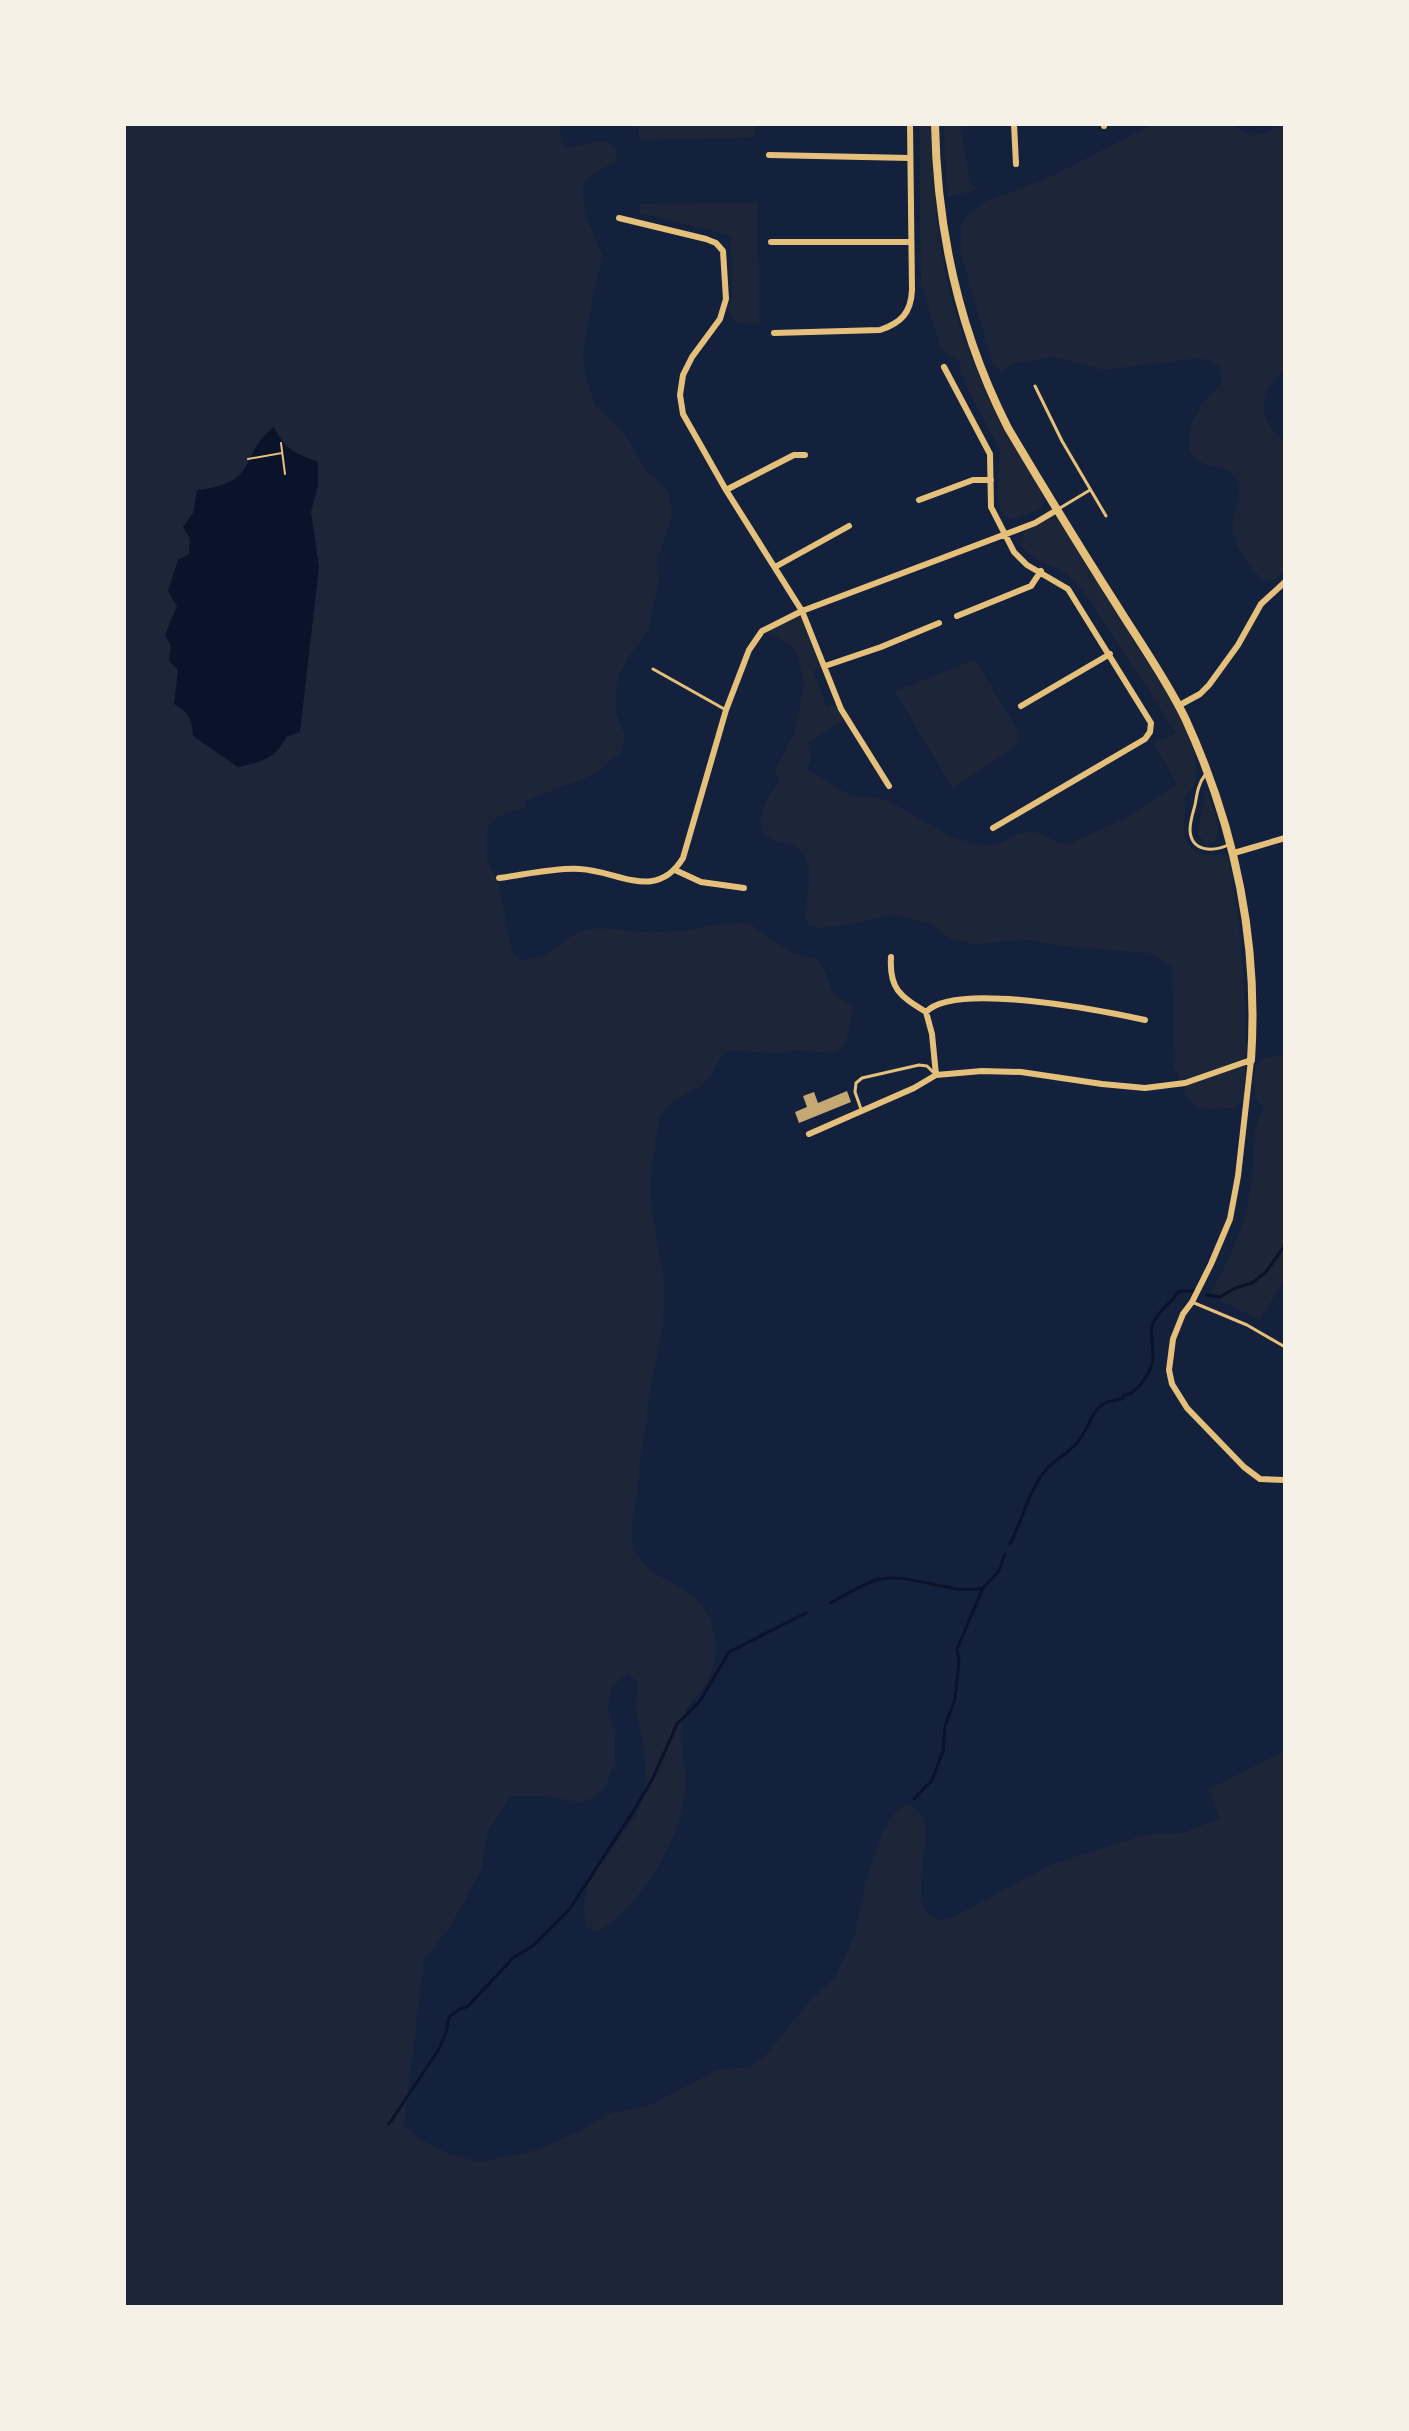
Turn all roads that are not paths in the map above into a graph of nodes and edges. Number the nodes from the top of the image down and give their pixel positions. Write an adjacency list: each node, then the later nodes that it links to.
1 (910, 124): 5 (street)
2 (935, 124): 18 (street)
3 (1014, 124): 6 (street)
4 (769, 155): 5 (street)
5 (910, 158): 9 (street)
6 (1016, 164)
7 (619, 218): 15 (street)
8 (771, 242): 9 (street)
9 (910, 242): 10 (street)
10 (774, 333)
11 (944, 367): 14 (street)
12 (1035, 386): 16 (lane)
13 (805, 455): 15 (street)
14 (991, 480): 17 (street); 21 (street)
15 (726, 490): 22 (street)
16 (1090, 490): 18 (lane); 19 (lane)
17 (919, 500)
18 (1057, 510): 21 (street); 32 (street)
19 (1106, 516)
20 (849, 526): 22 (street)
21 (1005, 534): 23 (street); 25 (street)
22 (775, 567): 25 (street)
23 (1041, 571): 26 (street); 28 (street)
24 (1285, 582): 32 (street)
25 (802, 611): 29 (street); 33 (street)
26 (957, 616)
27 (939, 623): 29 (street)
28 (1110, 654): 31 (street); 36 (street)
29 (825, 666): 35 (street)
30 (653, 669): 33 (lane)
31 (1021, 706)
32 (1178, 706): 34 (street)
33 (726, 710): 40 (street)
34 (1207, 772): 38 (street); 38 (lane)
35 (889, 786)
36 (993, 828)
37 (1285, 838): 39 (street)
38 (1231, 843): 39 (street)
39 (1234, 853): 46 (street)
40 (675, 870): 41 (street); 42 (street)
41 (499, 878)
42 (744, 888)
43 (891, 957): 44 (street)
44 (926, 1012): 45 (street); 47 (street)
45 (1145, 1020)
46 (1251, 1060): 47 (street); 50 (street)
47 (936, 1075): 48 (street); 48 (lane)
48 (861, 1109): 49 (street)
49 (809, 1134)
50 (1192, 1302): 51 (lane); 52 (street)
51 (1285, 1347)
52 (1285, 1480)

